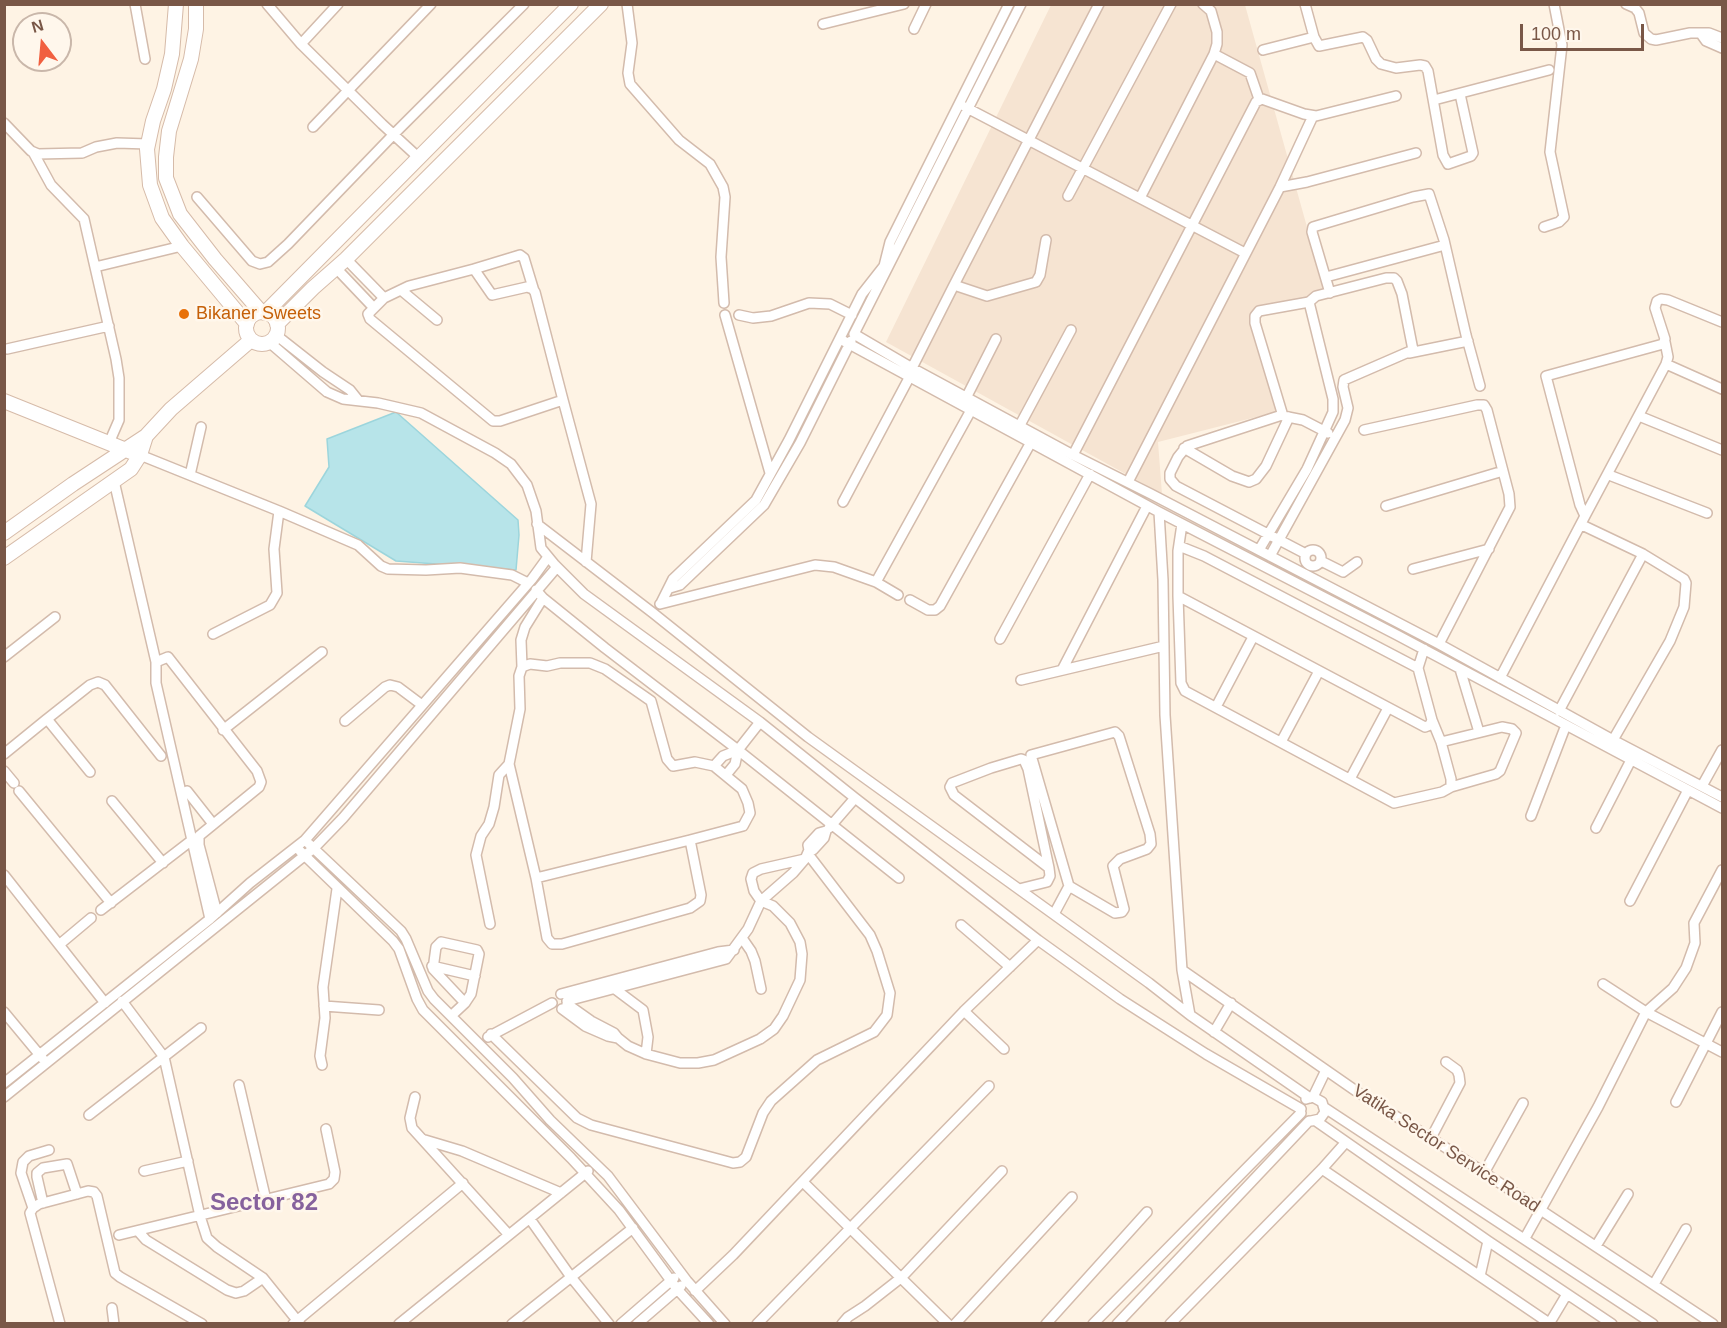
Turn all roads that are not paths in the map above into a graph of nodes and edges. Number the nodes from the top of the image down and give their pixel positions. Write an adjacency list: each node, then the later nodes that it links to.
1 (135, 4): 30 (street)
2 (176, 4): 44 (street)
3 (196, 4): 74 (street)
4 (267, 4): 26 (street)
5 (338, 4): 26 (street)
6 (431, 4): 32 (street)
7 (524, 4): 42 (street)
8 (571, 4): 49 (street)
9 (601, 4): 62 (street)
10 (627, 4): 72 (street)
11 (904, 4): 21 (street)
12 (926, 4): 22 (street)
13 (1009, 4): 37 (street)
14 (1021, 4): 38 (street)
15 (1099, 4): 43 (street)
16 (1171, 4): 50 (street)
17 (1305, 4): 24 (street)
18 (1554, 4): 56 (street)
19 (1626, 4): 23 (street)
20 (1206, 6): 29 (street)
21 (823, 24)
22 (914, 29)
23 (1701, 34): 25 (street); 27 (street)
24 (1314, 37): 28 (street); 36 (street)
25 (1722, 38)
26 (301, 44): 32 (street)
27 (1722, 48)
28 (1263, 50)
29 (1214, 54): 35 (street); 54 (street)
30 (145, 59)
31 (1549, 70): 33 (street)
32 (347, 90): 41 (street); 42 (street)
33 (1460, 94): 36 (street); 36 (street)
34 (1396, 96): 39 (street)
35 (1259, 99): 39 (street); 55 (street)
36 (1434, 100)
37 (958, 104): 38 (street); 46 (street)
38 (968, 109): 43 (street); 48 (street)
39 (1313, 116): 51 (street)
40 (4, 123): 45 (street)
41 (313, 127)
42 (394, 134): 49 (street); 53 (street)
43 (1029, 141): 50 (street); 66 (street)
44 (148, 144): 45 (street); 58 (street)
45 (33, 152): 63 (street)
46 (935, 152): 48 (street); 61 (street)
47 (1416, 153): 51 (street)
48 (946, 156): 61 (street)
49 (419, 158): 74 (street)
50 (1083, 170): 52 (street); 54 (street)
51 (1280, 187): 60 (street)
52 (1068, 196)
53 (197, 197)
54 (1140, 198): 55 (street)
55 (1191, 224): 60 (street); 120 (street)
56 (1544, 227)
57 (1046, 240): 66 (street)
58 (182, 246): 63 (street); 80 (street)
59 (1445, 246): 65 (street); 65 (street); 88 (street)
60 (1245, 253): 127 (street)
61 (888, 262): 77 (street); 83 (street)
62 (341, 264): 70 (street); 73 (street); 84 (street)
63 (95, 267): 81 (street)
64 (474, 269): 67 (street); 68 (street); 68 (street)
65 (1326, 278): 69 (street)
66 (954, 285): 94 (street)
67 (401, 290): 70 (street); 78 (street)
68 (535, 292): 101 (street)
69 (1330, 293): 71 (street); 92 (street)
70 (384, 298): 73 (street)
71 (1309, 302): 95 (street); 104 (street)
72 (724, 303)
73 (374, 308): 101 (street)
74 (263, 313): 80 (street); 84 (street)
75 (725, 315): 122 (street)
76 (739, 315): 77 (street)
77 (852, 315): 83 (street)
78 (437, 320)
79 (1722, 322): 89 (street)
80 (247, 324): 87 (street)
81 (109, 326): 91 (street); 114 (street)
82 (1071, 330): 107 (street)
83 (849, 332): 85 (street); 90 (street); 94 (street)
84 (274, 334): 87 (street); 100 (street); 100 (street)
85 (840, 339): 90 (street); 122 (street)
86 (996, 339): 99 (street)
87 (251, 340): 112 (street)
88 (1468, 341): 92 (street); 97 (street)
89 (1665, 342): 93 (street); 136 (street)
90 (849, 344): 94 (street); 157 (street)
91 (7, 349)
92 (1409, 353): 96 (street)
93 (1666, 364): 98 (street); 105 (street)
94 (910, 373): 99 (street); 103 (street); 129 (street)
95 (1327, 381): 96 (street); 111 (street)
96 (1344, 382): 113 (street)
97 (1480, 386)
98 (1722, 389)
99 (966, 398): 106 (street)
100 (358, 400): 137 (street)
101 (563, 400): 151 (street)
102 (4, 401): 114 (street)
103 (970, 412): 109 (street); 155 (street)
104 (1286, 416): 111 (street); 116 (street); 116 (street)
105 (1639, 416): 118 (street); 124 (street)
106 (1004, 417): 107 (street); 109 (street)
107 (1020, 425): 120 (street)
108 (201, 426): 125 (street)
109 (999, 427): 115 (street)
110 (1364, 430): 121 (street)
111 (1325, 431): 113 (street); 141 (street)
112 (146, 436): 117 (street); 119 (street)
113 (1336, 437): 142 (street)
114 (109, 443): 117 (street)
115 (1030, 444): 123 (street); 162 (street)
116 (1184, 448): 128 (street)
117 (124, 449): 119 (street); 139 (street)
118 (1722, 450)
119 (140, 455): 125 (street); 126 (street)
120 (1073, 455): 127 (street)
121 (1503, 471): 132 (street); 145 (street)
122 (770, 473): 157 (street)
123 (1089, 474): 131 (street); 170 (street)
124 (1609, 474): 135 (street); 136 (street)
125 (190, 475): 133 (street)
126 (114, 481): 150 (street); 176 (street)
127 (1128, 482): 130 (street)
128 (1176, 486): 130 (street); 141 (street)
129 (843, 502)
130 (1167, 503): 140 (street)
131 (1147, 506): 134 (street); 180 (street)
132 (1386, 506)
133 (279, 511): 156 (street); 167 (street)
134 (1159, 512): 138 (street); 172 (street)
135 (1707, 513)
136 (1584, 520): 147 (street); 182 (street)
137 (537, 524): 149 (street); 151 (street)
138 (1182, 524): 143 (street); 144 (street)
139 (4, 533)
140 (1227, 534): 143 (street); 146 (street)
141 (1267, 534): 142 (street); 146 (street)
142 (1278, 541): 148 (street); 152 (street)
143 (1223, 545): 168 (street)
144 (1179, 546): 160 (street); 178 (street)
145 (1490, 549): 154 (street); 171 (street)
146 (1259, 550): 148 (street)
147 (1643, 554): 187 (street); 195 (street)
148 (1270, 556): 166 (street)
149 (548, 557): 153 (street); 156 (street)
150 (4, 558)
151 (586, 562): 164 (street)
152 (1357, 562)
153 (557, 567): 158 (street); 191 (street)
154 (1413, 569)
155 (876, 582): 159 (street); 163 (street)
156 (528, 583): 184 (street)
157 (670, 588): 163 (street)
158 (536, 590): 161 (street); 225 (street)
159 (898, 595)
160 (1178, 596): 169 (street); 185 (street)
161 (543, 598): 177 (street); 198 (street)
162 (910, 600)
163 (661, 603): 164 (street)
164 (653, 613): 236 (street)
165 (56, 617): 175 (street)
166 (1402, 625): 168 (street); 171 (street)
167 (213, 634)
168 (1397, 635): 173 (street)
169 (1253, 637): 181 (street); 185 (street)
170 (1000, 639)
171 (1439, 644): 182 (street)
172 (1164, 646): 180 (street); 254 (street)
173 (1424, 649): 178 (street); 179 (street)
174 (322, 652): 193 (street)
175 (4, 657)
176 (156, 663): 193 (street); 221 (street)
177 (522, 667): 203 (street); 204 (street)
178 (1418, 668): 189 (street)
179 (1460, 669): 192 (street); 194 (street)
180 (1062, 670): 183 (street)
181 (1319, 671): 186 (street); 196 (street)
182 (1500, 678): 187 (street)
183 (1021, 680)
184 (422, 705): 190 (street); 222 (street)
185 (1216, 707): 196 (street)
186 (1388, 708): 189 (street); 208 (street)
187 (1559, 711): 195 (street)
188 (47, 719): 200 (street); 201 (street); 206 (street)
189 (1432, 720): 197 (street)
190 (345, 721)
191 (760, 722): 198 (street); 214 (street)
192 (1566, 726): 202 (street); 217 (street)
193 (224, 730): 218 (street)
194 (1479, 732): 197 (street); 210 (street)
195 (1613, 740): 209 (street)
196 (1281, 742): 208 (street)
197 (1441, 742): 210 (street)
198 (738, 750): 204 (street); 207 (street); 219 (street)
199 (1722, 750): 209 (street)
200 (4, 754)
201 (161, 756)
202 (1631, 760): 211 (street); 220 (street)
203 (509, 764): 233 (street); 244 (street)
204 (714, 766): 207 (street)
205 (4, 771): 239 (street)
206 (90, 772)
207 (726, 775): 223 (street)
208 (1350, 779): 210 (street)
209 (1702, 786): 213 (street)
210 (1450, 787)
211 (1688, 790): 216 (street); 238 (street)
212 (188, 791): 218 (street)
213 (1722, 797)
214 (855, 798): 219 (street); 248 (street)
215 (112, 801): 228 (street)
216 (1722, 808)
217 (1531, 816)
218 (213, 824): 242 (street)
219 (829, 828): 226 (street); 232 (street)
220 (1596, 828)
221 (192, 840): 228 (street); 242 (street)
222 (305, 840): 224 (street); 225 (street)
223 (690, 840): 233 (street); 233 (street)
224 (296, 847): 227 (street); 242 (street)
225 (314, 848): 227 (street); 246 (street)
226 (807, 854): 237 (street); 237 (street); 260 (street)
227 (304, 856): 235 (street); 259 (street)
228 (162, 862): 239 (street)
229 (1048, 868): 229 (street); 236 (street)
230 (1722, 870): 268 (street)
231 (4, 875): 249 (street)
232 (899, 878)
233 (536, 879)
234 (1069, 886): 234 (street); 241 (street)
235 (337, 888): 250 (street); 264 (street)
236 (1019, 889): 241 (street)
237 (761, 901): 247 (street); 277 (street)
238 (1630, 901)
239 (111, 903): 240 (street)
240 (101, 910)
241 (1054, 914): 270 (street)
242 (213, 916): 261 (street)
243 (91, 918): 249 (street)
244 (490, 924)
245 (962, 925): 253 (street)
246 (406, 939): 250 (street); 271 (street)
247 (742, 939): 251 (street); 258 (street)
248 (1038, 940): 253 (street); 293 (street)
249 (60, 944): 261 (street)
250 (399, 949): 306 (street)
251 (734, 950): 257 (street); 260 (street)
252 (432, 966): 255 (street); 255 (street); 262 (street)
253 (1010, 967): 266 (street)
254 (1182, 970): 263 (street, Vatika Sector Service Road); 270 (street)
255 (475, 975): 262 (street)
256 (1603, 984): 268 (street)
257 (615, 989): 260 (street); 277 (street)
258 (761, 989)
259 (122, 1001): 279 (street); 281 (street)
260 (564, 1002): 277 (street)
261 (105, 1003): 278 (street)
262 (465, 1003): 271 (street)
263 (1231, 1004): 273 (street); 283 (street, Vatika Sector Service Road)
264 (324, 1006): 265 (street); 282 (street)
265 (379, 1010)
266 (964, 1011): 275 (street); 308 (street)
267 (4, 1012): 278 (street)
268 (1646, 1012): 274 (street); 317 (street)
269 (1722, 1012): 274 (street)
270 (1190, 1015): 273 (street)
271 (451, 1016): 302 (street)
272 (201, 1028): 279 (street)
273 (1214, 1032): 289 (street)
274 (1706, 1042): 276 (street); 290 (street)
275 (1004, 1049)
276 (1722, 1052)
277 (646, 1054)
278 (39, 1055): 281 (street); 284 (street)
279 (164, 1057): 294 (street); 301 (street)
280 (1446, 1062): 297 (street)
281 (47, 1064): 287 (street)
282 (322, 1065)
283 (1326, 1070): 289 (street); 297 (street, Vatika Sector Service Road)
284 (4, 1083)
285 (239, 1085): 314 (street)
286 (989, 1086): 322 (street)
287 (4, 1097)
288 (415, 1097): 298 (street)
289 (1311, 1098): 292 (street); 293 (street)
290 (1676, 1102)
291 (1523, 1103): 307 (street)
292 (1325, 1108): 295 (street); 327 (street)
293 (1301, 1111): 295 (street); 358 (street)
294 (89, 1115)
295 (1312, 1121): 299 (street); 359 (street)
296 (326, 1129): 314 (street)
297 (1431, 1138): 307 (street, Vatika Sector Service Road)
298 (423, 1139): 309 (street); 310 (street)
299 (1346, 1142): 303 (street); 328 (street)
300 (49, 1150): 316 (street)
301 (188, 1161): 304 (street); 319 (street)
302 (596, 1164): 306 (street); 330 (street)
303 (1322, 1169): 331 (street); 360 (street)
304 (144, 1171)
305 (1002, 1171): 333 (street)
306 (586, 1173): 310 (street); 321 (street)
307 (1485, 1173): 317 (street, Vatika Sector Service Road)
308 (803, 1182): 322 (street); 339 (street)
309 (464, 1183): 326 (street); 342 (street)
310 (561, 1193): 320 (street)
311 (77, 1194): 315 (street); 315 (street); 345 (street)
312 (1628, 1194): 329 (street)
313 (1072, 1197): 356 (street)
314 (266, 1200): 319 (street)
315 (43, 1203): 316 (street)
316 (33, 1208): 343 (street)
317 (1540, 1210): 327 (street); 329 (street, Vatika Sector Service Road)
318 (1147, 1212): 357 (street)
319 (200, 1216): 324 (street); 334 (street)
320 (530, 1219): 326 (street); 332 (street)
321 (633, 1228): 332 (street); 335 (street)
322 (852, 1228): 333 (street); 353 (street)
323 (1686, 1229): 337 (street)
324 (138, 1231): 325 (street); 334 (street)
325 (119, 1235)
326 (509, 1235): 346 (street)
327 (1525, 1238): 363 (street)
328 (1488, 1241): 331 (street); 340 (street)
329 (1596, 1246): 337 (street, Vatika Sector Service Road)
330 (680, 1272): 335 (street); 336 (street)
331 (1480, 1275): 361 (street)
332 (571, 1277): 347 (street); 348 (street)
333 (902, 1277): 354 (street); 355 (street)
334 (263, 1278): 342 (street)
335 (671, 1280): 338 (street); 349 (street)
336 (687, 1281): 338 (street); 339 (street)
337 (1654, 1284): 364 (street, Vatika Sector Service Road)
338 (677, 1289): 350 (street); 351 (street)
339 (695, 1291): 352 (street)
340 (1567, 1294): 361 (street); 362 (street)
341 (112, 1308): 344 (street)
342 (296, 1322)
343 (60, 1323)
344 (114, 1323)
345 (202, 1323)
346 (399, 1323)
347 (512, 1323)
348 (609, 1323)
349 (621, 1323)
350 (637, 1323)
351 (709, 1323)
352 (725, 1323)
353 (757, 1323)
354 (842, 1323)
355 (948, 1323)
356 (955, 1323)
357 (1046, 1323)
358 (1093, 1323)
359 (1117, 1323)
360 (1170, 1323)
361 (1549, 1323)
362 (1612, 1323)
363 (1653, 1323)
364 (1713, 1323)

